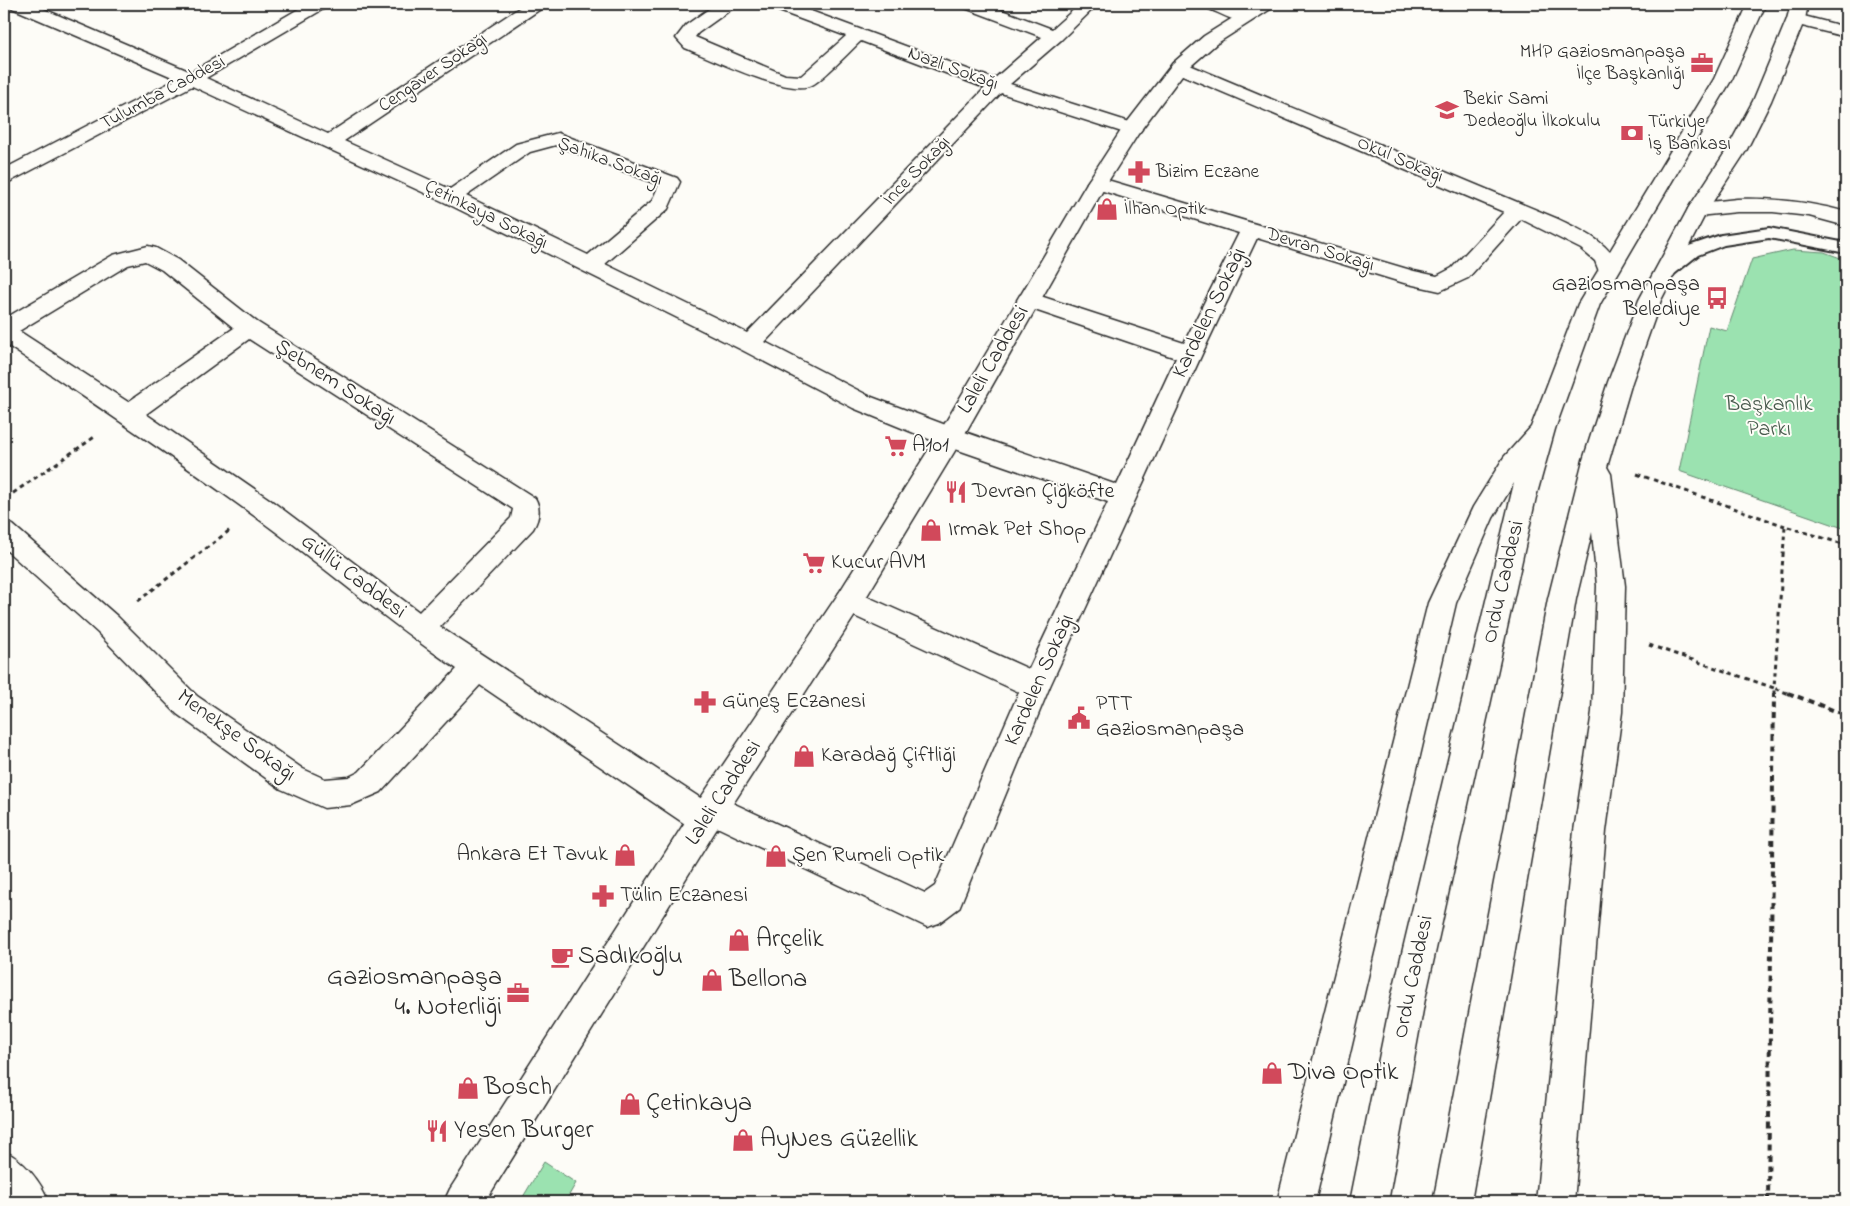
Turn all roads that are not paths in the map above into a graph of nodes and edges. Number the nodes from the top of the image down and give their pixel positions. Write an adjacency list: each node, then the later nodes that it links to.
1 (18, 4): 15 (street, Çetinkaya Sokağı)
2 (319, 4): 15 (street, Tulumba Caddesi)
3 (536, 4): 18 (street, Cengaver Sokağı)
4 (727, 4): 12 (street)
5 (777, 4): 12 (street, Nazlı Sokağı)
6 (971, 4): 13 (street)
7 (1090, 4): 13 (street, İnce Sokağı)
8 (1213, 4): 10 (street)
9 (1773, 9): 11 (street); 22 (street); 28 (street, Ordu Caddesi)
10 (1255, 11): 14 (street, Laleli Caddesi)
11 (1846, 32)
12 (859, 34): 16 (street, Nazlı Sokağı)
13 (1054, 36): 16 (street, İnce Sokağı)
14 (1178, 66): 17 (street, Laleli Caddesi); 23 (street, Okul Sokağı)
15 (192, 79): 18 (street, Çetinkaya Sokağı); 19 (street, Tulumba Caddesi)
16 (997, 86): 17 (street, Nazlı Sokağı); 33 (street, İnce Sokağı)
17 (1132, 129): 20 (street, Laleli Caddesi)
18 (329, 142): 21 (street, Çetinkaya Sokağı)
19 (4, 177)
20 (1097, 183): 25 (street, Devran Sokağı); 30 (street, Laleli Caddesi)
21 (451, 197): 27 (street, Çetinkaya Sokağı); 27 (street, Şahika Sokağı)
22 (1698, 209): 24 (street); 29 (street)
23 (1518, 210): 25 (street, Devran Sokağı); 28 (street, Okul Sokağı)
24 (1846, 220)
25 (1252, 230): 34 (street, Kardelen Sokağı)
26 (1846, 248): 29 (lane)
27 (589, 266): 33 (street, Çetinkaya Sokağı)
28 (1608, 269): 36 (street, Ordu Caddesi)
29 (1662, 275): 38 (street)
30 (1028, 300): 34 (street); 37 (street, Laleli Caddesi)
31 (249, 328): 32 (street, Şebnem Sokağı); 35 (street); 42 (street, Şebnem Sokağı)
32 (4, 330): 35 (street, Güllü Caddesi)
33 (750, 344): 37 (street, Çetinkaya Sokağı)
34 (1190, 354): 39 (street, Kardelen Sokağı)
35 (128, 414): 42 (street, Güllü Caddesi)
36 (1543, 429): 49 (street); 50 (street, Ordu Caddesi)
37 (950, 437): 39 (street, Çetinkaya Sokağı); 41 (street, Laleli Caddesi)
38 (1596, 460): 51 (street); 52 (street)
39 (1122, 497): 44 (street, Kardelen Sokağı)
40 (4, 532): 43 (street, Menekşe Sokağı)
41 (849, 601): 44 (street); 45 (street, Laleli Caddesi)
42 (420, 629): 43 (street, Güllü Caddesi)
43 (477, 668): 45 (street, Güllü Caddesi)
44 (1036, 686): 45 (street, Kardelen Sokağı)
45 (709, 814): 48 (street, Laleli Caddesi)
46 (4, 1170): 47 (street)
47 (30, 1202)
48 (463, 1202)
49 (1296, 1202)
50 (1369, 1202)
51 (1452, 1202)
52 (1555, 1202)

